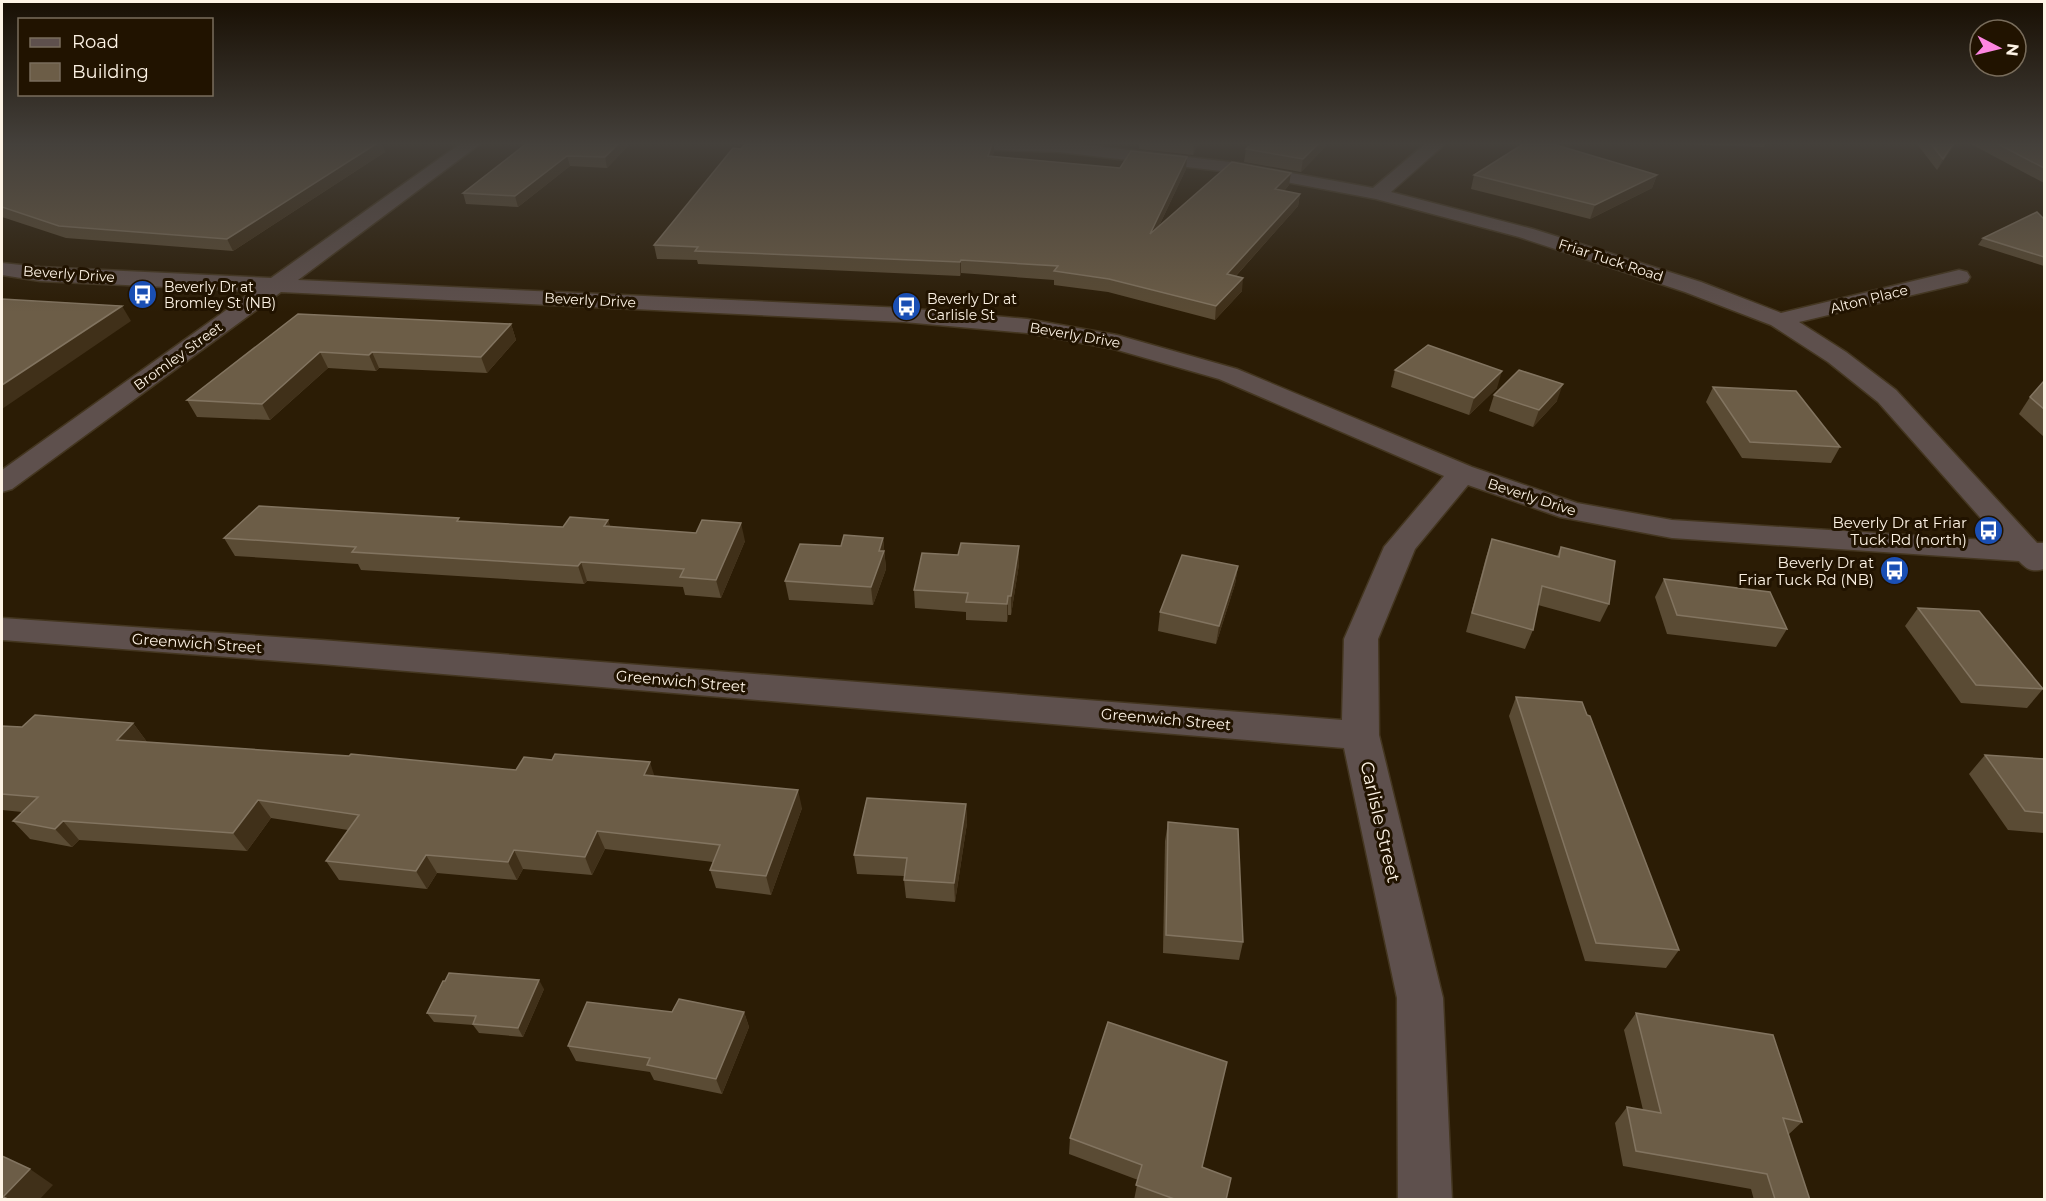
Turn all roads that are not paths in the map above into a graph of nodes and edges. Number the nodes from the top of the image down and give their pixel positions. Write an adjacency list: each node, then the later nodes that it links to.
1 (393, 200): 5 (street, Bromley Street)
2 (1400, 200): 6 (street, Friar Tuck Road)
3 (2, 269): 5 (street, Beverly Drive)
4 (1959, 277): 6 (street, Alton Place)
5 (275, 285): 7 (street, Beverly Drive); 8 (street, Bromley Street)
6 (1779, 320): 9 (street, Friar Tuck Road)
7 (1462, 473): 9 (street, Beverly Drive); 11 (street, Carlisle Street)
8 (2, 483)
9 (2039, 558)
10 (2, 629): 11 (street, Greenwich Street)
11 (1360, 735): 12 (street, Carlisle Street)
12 (1425, 1200)

